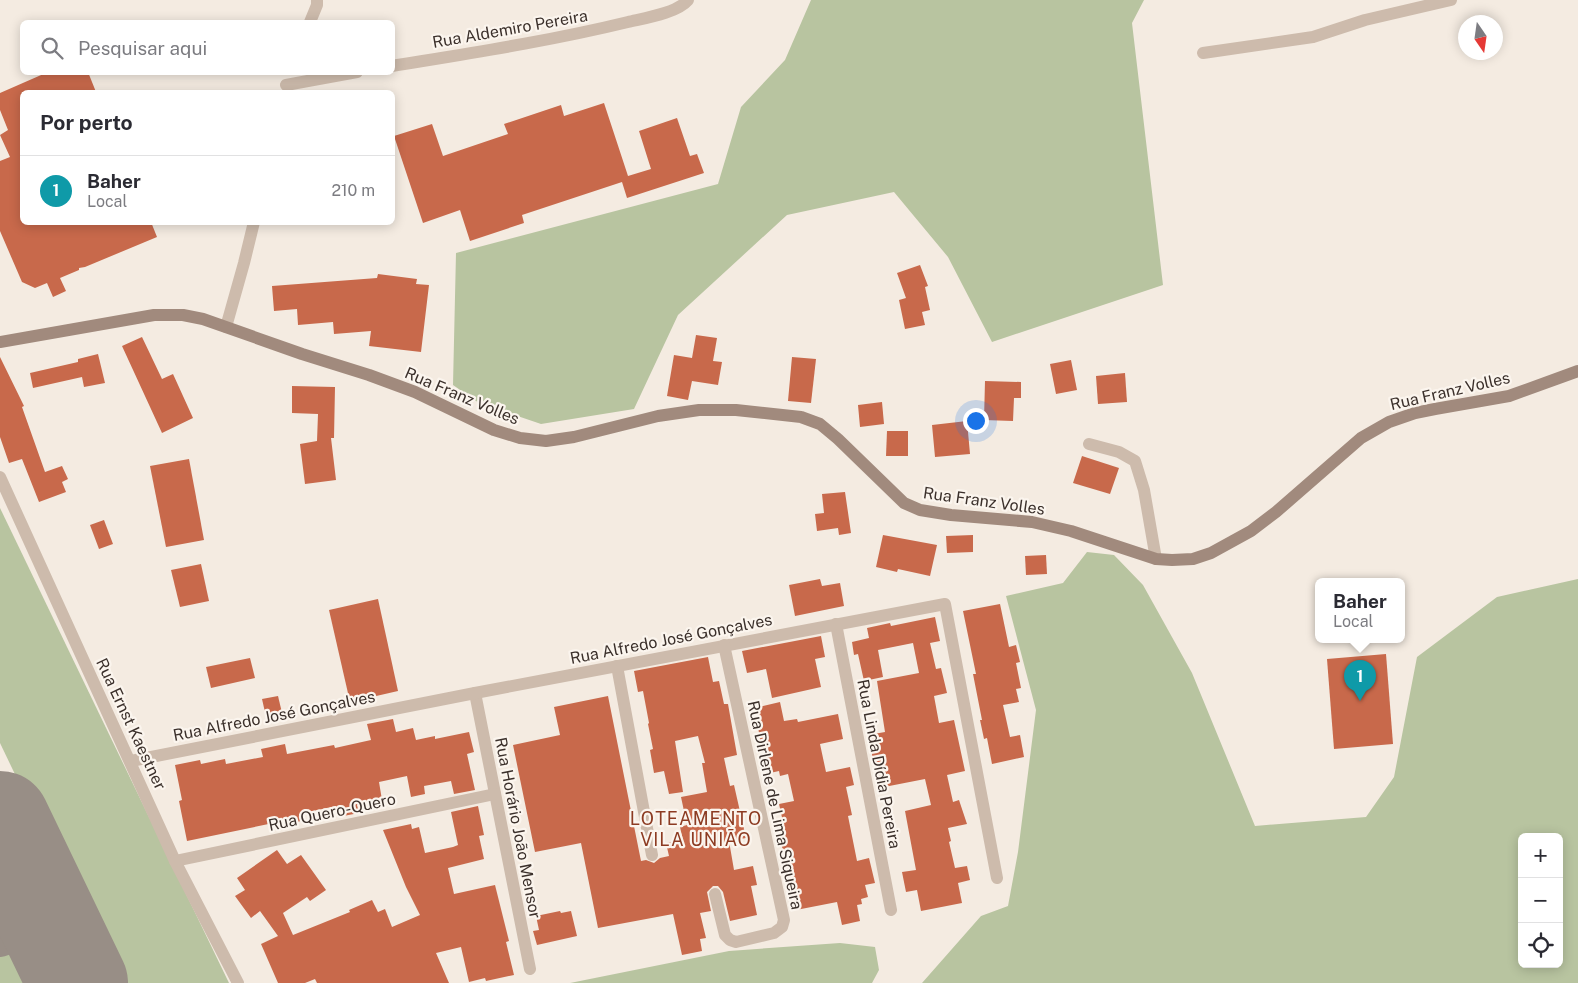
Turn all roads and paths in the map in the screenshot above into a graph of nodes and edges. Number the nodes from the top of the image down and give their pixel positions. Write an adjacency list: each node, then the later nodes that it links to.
1 (317, 0): 4 (street)
2 (688, 0): 6 (street, Rua Aldemiro Pereira)
3 (1451, 0): 5 (street)
4 (311, 20)
5 (1203, 53)
6 (395, 65)
7 (338, 75): 8 (street)
8 (287, 83)
9 (253, 225): 10 (street)
10 (226, 327): 11 (street, Rua Franz Volles); 15 (street, Rua Franz Volles)
11 (0, 342)
12 (1578, 371): 15 (street, Rua Franz Volles)
13 (1089, 444): 15 (street)
14 (0, 477): 20 (street, Rua Ernst Kaestner)
15 (1156, 559)
16 (836, 624): 17 (street, Rua Alfredo José Gonçalves); 24 (street, Rua Alfredo José Gonçalves); 26 (street, Rua Linda Dídia Pereira)
17 (724, 645): 18 (street, Rua Alfredo José Gonçalves); 25 (street, Rua Dirlene de Lima Siqueira)
18 (616, 666): 19 (street, Rua Alfredo José Gonçalves); 22 (street)
19 (475, 693): 20 (street, Rua Alfredo José Gonçalves); 21 (street, Rua Horário João Mensor)
20 (131, 761): 23 (street, Rua Ernst Kaestner)
21 (495, 794): 23 (street, Rua Quero-Quero); 27 (street, Rua Horário João Mensor)
22 (652, 855)
23 (175, 861): 28 (street, Rua Ernst Kaestner)
24 (997, 878)
25 (715, 894)
26 (890, 910)
27 (530, 969)
28 (238, 983)

